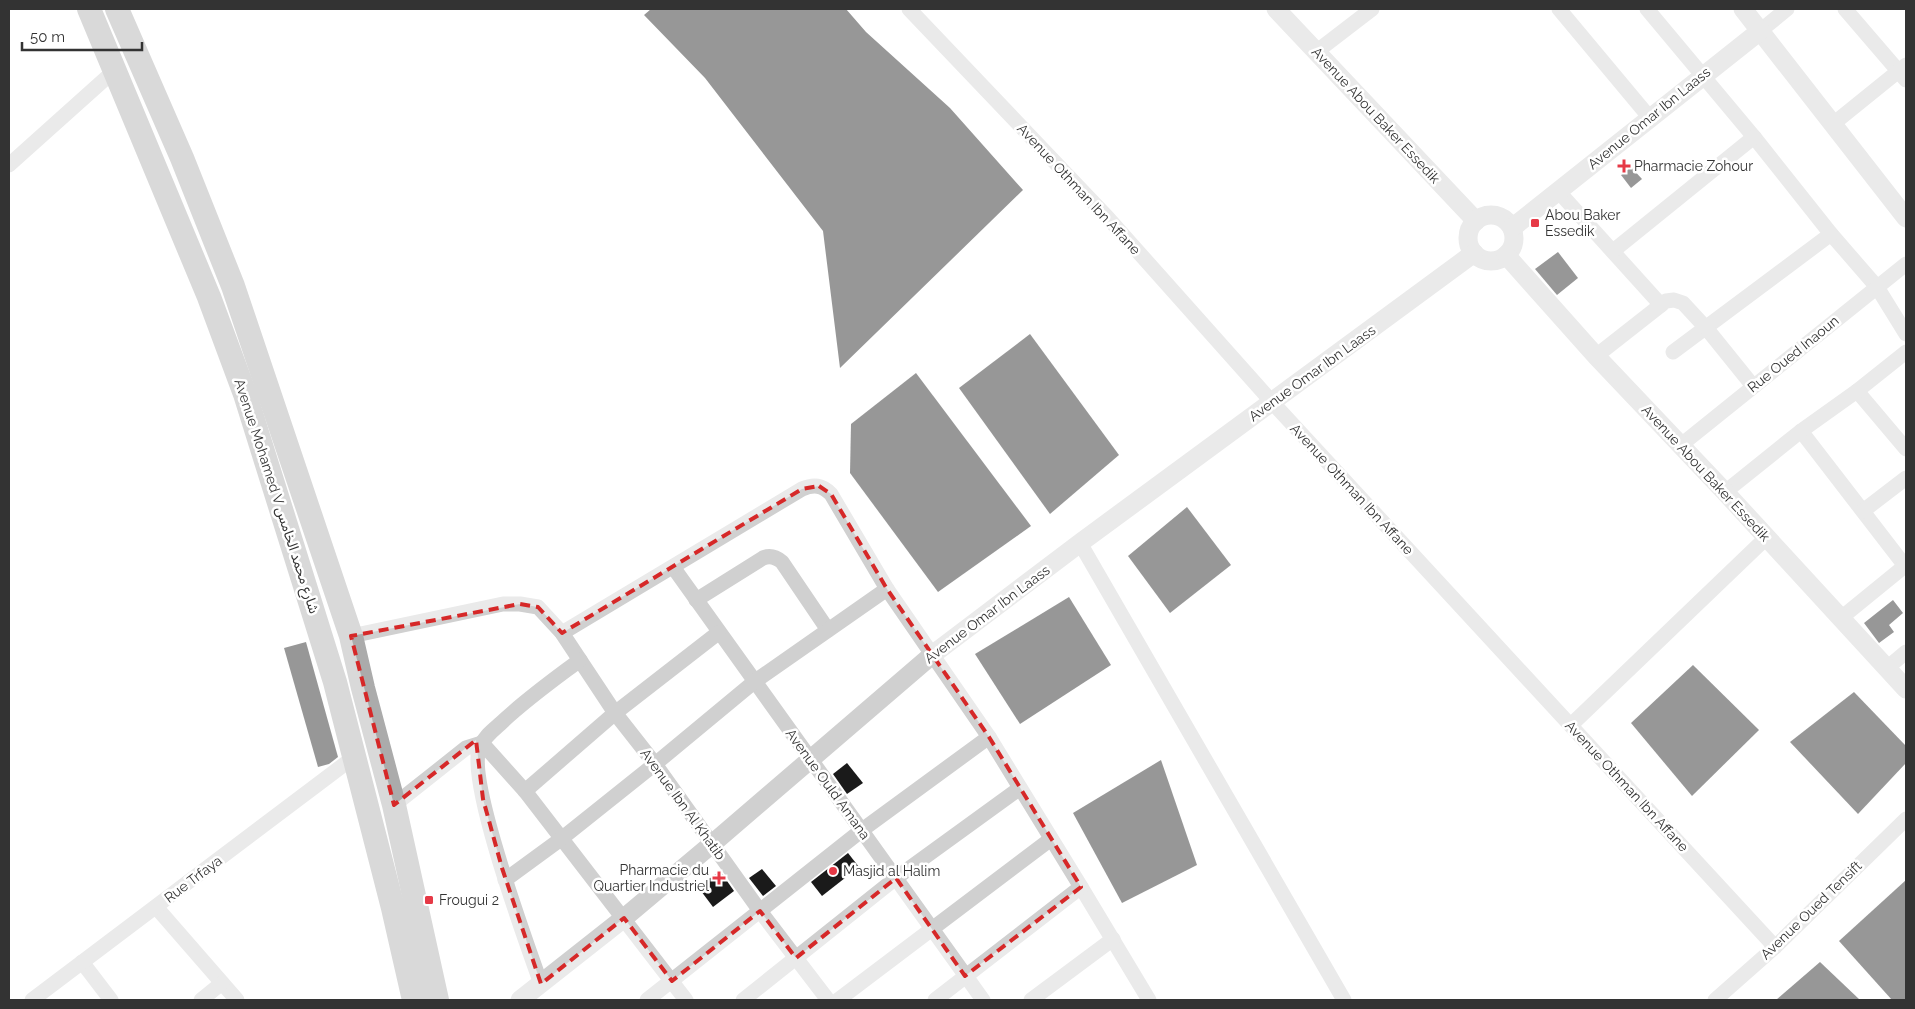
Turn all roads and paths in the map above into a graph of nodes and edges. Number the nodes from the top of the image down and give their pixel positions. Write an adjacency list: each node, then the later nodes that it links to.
1 (89, 9): 13 (main road, Avenue Mohamed V شارع محمد الخامس)
2 (117, 9): 55 (main road, Avenue Mohamed V شارع محمد الخامس)
3 (909, 9): 38 (street, Avenue Othman Ibn Affane)
4 (1276, 9): 12 (street, Avenue Abou Baker Essedik)
5 (1372, 9): 12 (street)
6 (1559, 9): 16 (street)
7 (1647, 9): 15 (street)
8 (1743, 9): 11 (street)
9 (1788, 9): 11 (street, Avenue Omar Ibn Laass)
10 (1848, 10): 14 (street)
11 (1760, 31): 15 (street, Avenue Omar Ibn Laass); 17 (street)
12 (1316, 52): 22 (street, Avenue Abou Baker Essedik)
13 (115, 70): 19 (street); 66 (main road, Avenue Mohamed V شارع محمد الخامس)
14 (1904, 72): 17 (street)
15 (1703, 75): 16 (street, Avenue Omar Ibn Laass); 18 (street)
16 (1650, 118): 20 (street, Avenue Omar Ibn Laass)
17 (1833, 124): 21 (street)
18 (1754, 137): 24 (street); 25 (street)
19 (9, 165)
20 (1558, 191): 23 (street, Avenue Omar Ibn Laass); 25 (street)
21 (1906, 218)
22 (1476, 221): 23 (street); 26 (street)
23 (1512, 228): 27 (street)
24 (1832, 234): 29 (street); 31 (street)
25 (1613, 251): 30 (street)
26 (1474, 253): 27 (street); 38 (street, Avenue Omar Ibn Laass)
27 (1506, 255): 35 (street, Avenue Abou Baker Essedik)
28 (1906, 264): 29 (street, Rue Oued Inaoun)
29 (1877, 287): 32 (street); 36 (street, Rue Oued Inaoun)
30 (1660, 305): 31 (street); 35 (street)
31 (1706, 328): 33 (street); 36 (street)
32 (1906, 334)
33 (1672, 352)
34 (1906, 352): 37 (street)
35 (1596, 356): 40 (street, Avenue Abou Baker Essedik)
36 (1753, 386): 40 (street, Rue Oued Inaoun)
37 (1857, 391): 39 (street); 41 (street)
38 (1272, 402): 46 (street, Avenue Omar Ibn Laass); 63 (street, Avenue Othman Ibn Affane)
39 (1801, 431): 43 (street); 44 (street)
40 (1681, 445): 43 (street, Avenue Abou Baker Essedik)
41 (1906, 449)
42 (1906, 478): 44 (street)
43 (1725, 492): 45 (street, Avenue Abou Baker Essedik)
44 (1863, 511): 47 (street)
45 (1766, 538): 51 (street, Avenue Abou Baker Essedik); 63 (street)
46 (1080, 543): 57 (street, Avenue Omar Ibn Laass); 94 (street)
47 (1906, 565): 51 (street)
48 (672, 567): 49 (street); 50 (street, Avenue Ould Amana); 53 (street)
49 (887, 589): 52 (street); 57 (street)
50 (696, 600): 52 (street); 54 (street, Avenue Ould Amana)
51 (1841, 618): 59 (street, Avenue Abou Baker Essedik)
52 (828, 630): 60 (street)
53 (562, 633): 55 (street, Avenue Ibn Al Khatib); 58 (street, Avenue Ibn Al Khatib)
54 (718, 633): 60 (street, Avenue Ould Amana); 62 (street)
55 (351, 636): 71 (main road, Avenue Mohamed V شارع محمد الخامس)
56 (1906, 652): 59 (street)
57 (932, 655): 64 (street); 67 (street, Avenue Omar Ibn Laass)
58 (580, 660): 62 (street, Avenue Ibn Al Khatib); 65 (street)
59 (1887, 668): 61 (street, Avenue Abou Baker Essedik)
60 (754, 682): 67 (street, Avenue Ould Amana); 68 (street)
61 (1906, 689)
62 (615, 713): 68 (street, Avenue Ibn Al Khatib); 70 (street)
63 (1572, 725): 85 (street, Avenue Othman Ibn Affane)
64 (989, 737): 69 (street); 73 (street)
65 (482, 743): 70 (street); 71 (street); 78 (street)
66 (354, 757): 80 (street, Rue Trfaya); 92 (main road, Avenue Mohamed V شارع محمد الخامس)
67 (810, 760): 73 (street, Avenue Ould Amana); 76 (street, Avenue Omar Ibn Laass)
68 (655, 764): 74 (street); 76 (street, Avenue Ibn Al Khatib)
69 (1020, 788): 75 (street); 77 (street)
70 (525, 791): 74 (street)
71 (394, 805): 99 (main road, Avenue Mohamed V شارع محمد الخامس)
72 (1906, 818): 85 (street, Avenue Oued Tensift)
73 (862, 830): 77 (street, Avenue Ould Amana); 81 (street)
74 (561, 838): 78 (street); 82 (street)
75 (1051, 839): 79 (street); 83 (street)
76 (712, 844): 81 (street, Avenue Ibn Al Khatib); 82 (street, Avenue Omar Ibn Laass)
77 (896, 878): 83 (street, Avenue Ould Amana); 86 (street)
78 (505, 880): 91 (street)
79 (1081, 887): 84 (street); 88 (street)
80 (156, 906): 87 (street, Rue Trfaya); 90 (street)
81 (760, 911): 86 (street, Avenue Ibn Al Khatib); 89 (street)
82 (624, 918): 89 (street); 91 (street, Avenue Omar Ibn Laass)
83 (933, 930): 88 (street, Avenue Ould Amana); 105 (street)
84 (1113, 939): 93 (street); 108 (street)
85 (1775, 947): 109 (street, Avenue Oued Tensift)
86 (796, 958): 103 (street); 104 (street, Avenue Ibn Al Khatib)
87 (82, 962): 95 (street, Rue Trfaya); 96 (street)
88 (966, 976): 106 (street); 107 (street, Avenue Ould Amana)
89 (672, 981): 101 (street); 102 (street)
90 (222, 983): 97 (street); 98 (street)
91 (541, 984): 100 (street, Avenue Omar Ibn Laass)
92 (412, 999)
93 (1146, 999)
94 (1340, 999)
95 (32, 1000)
96 (111, 1000)
97 (202, 1000)
98 (237, 1000)
99 (437, 1000)
100 (520, 1000)
101 (647, 1000)
102 (686, 1000)
103 (743, 1000)
104 (828, 1000)
105 (838, 1000)
106 (935, 1000)
107 (983, 1000)
108 (1031, 1000)
109 (1715, 1000)

